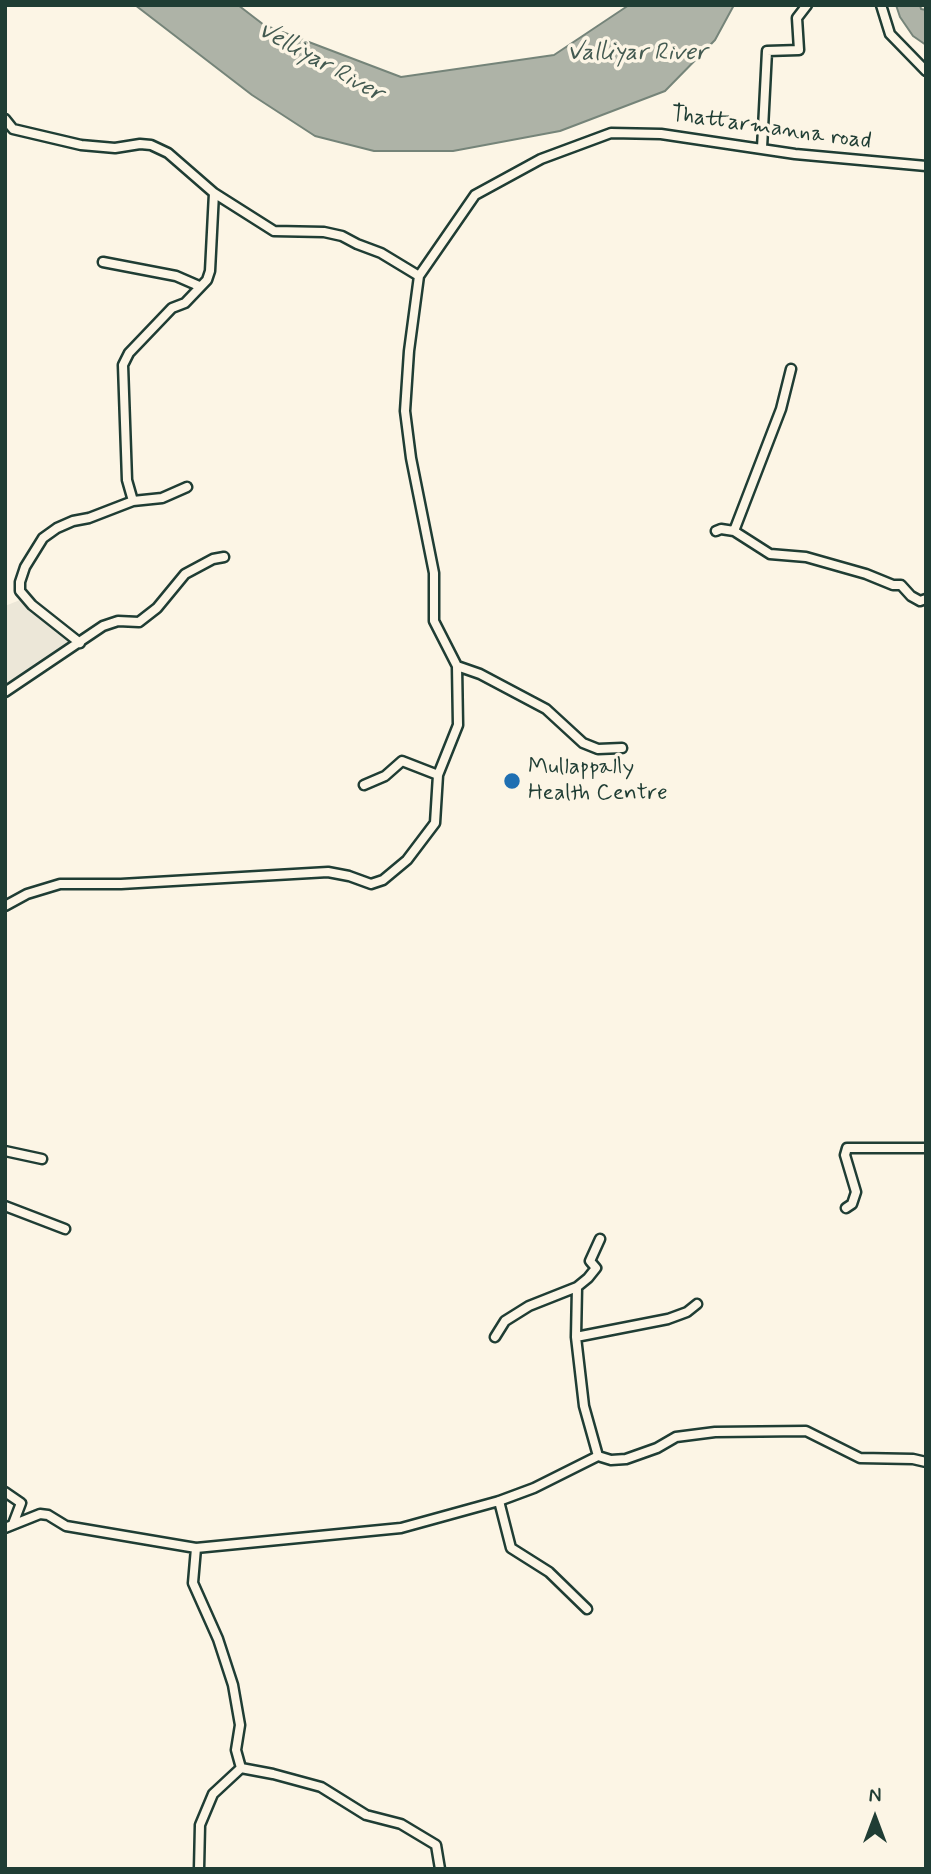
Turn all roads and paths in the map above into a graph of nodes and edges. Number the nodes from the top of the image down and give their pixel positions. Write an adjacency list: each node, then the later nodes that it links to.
1 (807, 5): 5 (street)
2 (881, 5): 3 (street)
3 (926, 71)
4 (5, 119): 7 (street)
5 (762, 148): 6 (street, Thattarmanna road); 9 (street, Thattarmanna road)
6 (926, 166)
7 (214, 193): 9 (street); 10 (street)
8 (103, 262): 10 (street)
9 (419, 276): 19 (street)
10 (199, 286): 13 (street)
11 (791, 369): 15 (street)
12 (187, 487): 13 (street)
13 (133, 501): 18 (street)
14 (716, 531): 15 (street)
15 (734, 531): 17 (street)
16 (224, 556): 18 (street)
17 (926, 600)
18 (80, 643): 20 (street)
19 (457, 666): 21 (street); 22 (street)
20 (5, 692)
21 (622, 748)
22 (438, 775): 23 (street); 24 (street)
23 (364, 785)
24 (5, 906)
25 (926, 1148): 29 (street)
26 (5, 1151): 27 (street)
27 (42, 1159)
28 (5, 1206): 30 (street)
29 (846, 1208)
30 (65, 1229)
31 (600, 1239): 32 (street)
32 (577, 1287): 34 (street); 35 (street)
33 (697, 1304): 34 (street)
34 (576, 1337): 36 (street)
35 (495, 1338)
36 (598, 1457): 37 (street); 39 (street)
37 (926, 1462)
38 (5, 1492): 40 (street)
39 (499, 1501): 41 (street); 42 (street)
40 (9, 1526): 41 (street)
41 (196, 1548): 43 (street)
42 (587, 1609)
43 (241, 1768): 44 (street); 45 (street)
44 (199, 1869)
45 (440, 1869)

